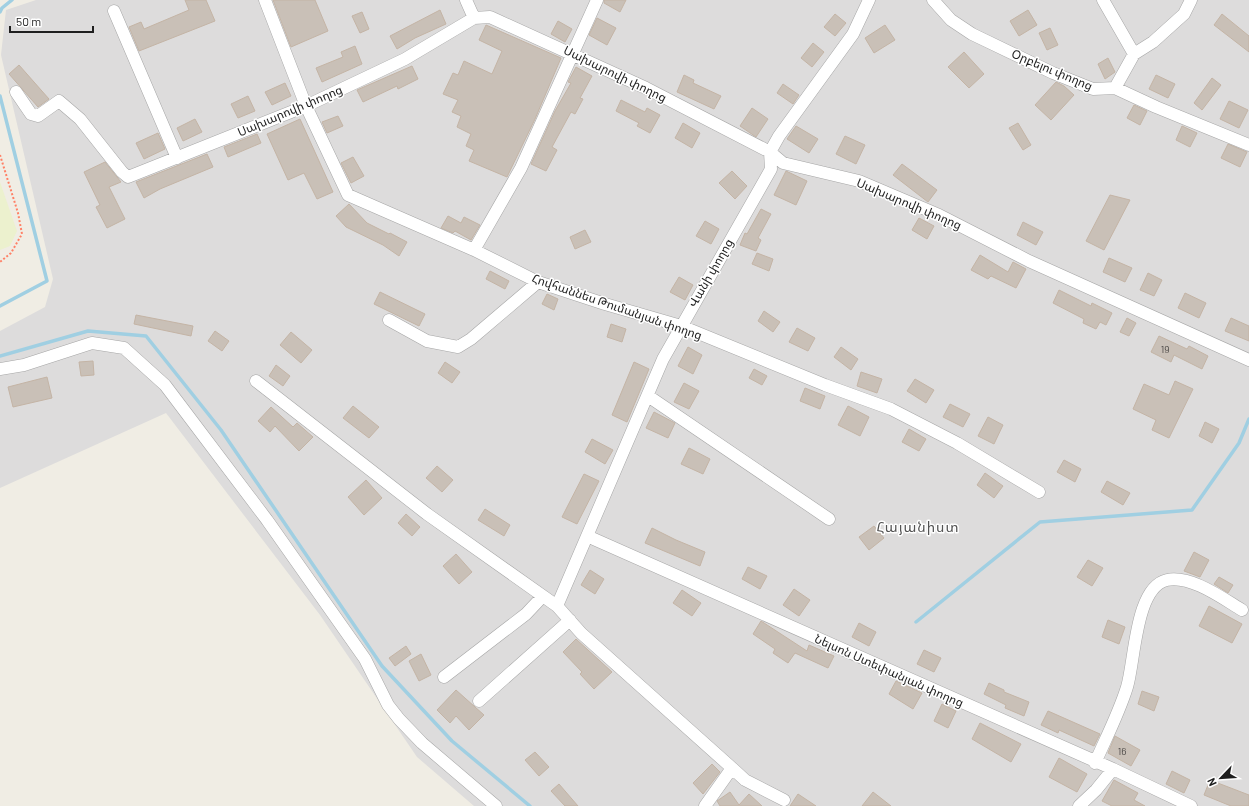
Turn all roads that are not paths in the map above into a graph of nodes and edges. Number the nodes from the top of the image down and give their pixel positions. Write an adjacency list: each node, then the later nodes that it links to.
1 (265, 0): 14 (street, Հովհաննես Թումանյան փողոց)
2 (466, 0): 9 (street)
3 (597, 0): 10 (street)
4 (869, 0): 16 (street, Վանի փողոց)
5 (933, 0): 12 (street, Օրբելու փողոց)
6 (1103, 0): 11 (street)
7 (1191, 0): 11 (street)
8 (114, 11): 17 (street)
9 (474, 18): 10 (street, Սախարովի փողոց); 14 (street, Սախարովի փողոց)
10 (572, 53): 16 (street, Սախարովի փողոց); 18 (street)
11 (1134, 54): 12 (street)
12 (1115, 88): 15 (street, Օրբելու փողոց)
13 (16, 92): 17 (street, Սախարովի փողոց)
14 (306, 106): 17 (street, Սախարովի փողոց); 18 (street, Հովհաննես Թումանյան փողոց)
15 (1249, 145)
16 (770, 152): 21 (street, Վանի փողոց); 22 (street, Սախարովի փողոց)
17 (177, 158)
18 (474, 250): 19 (street, Հովհաննես Թումանյան փողոց)
19 (538, 282): 20 (street); 21 (street, Հովհաննես Թումանյան փողոց)
20 (389, 320)
21 (680, 326): 25 (street, Վանի փողոց); 26 (street, Հովհաննես Թումանյան փողոց)
22 (1249, 360)
23 (0, 369): 39 (street)
24 (256, 381): 29 (street)
25 (648, 396): 27 (street); 28 (street, Վանի փողոց)
26 (1039, 492)
27 (829, 519)
28 (587, 536): 30 (street, Վանի փողոց); 35 (street, Նելսոն Ստեփանյան փողոց)
29 (542, 597): 30 (street); 33 (street)
30 (557, 606): 32 (street)
31 (1242, 610): 35 (street)
32 (570, 620): 34 (street); 36 (street)
33 (444, 677)
34 (479, 701)
35 (1095, 763): 37 (street, Նելսոն Ստեփանյան փողոց)
36 (732, 768): 38 (street); 40 (street)
37 (1113, 769): 41 (street); 42 (street, Նելսոն Ստեփանյան փողոց)
38 (784, 800)
39 (496, 806)
40 (705, 806)
41 (1079, 806)
42 (1191, 806)

